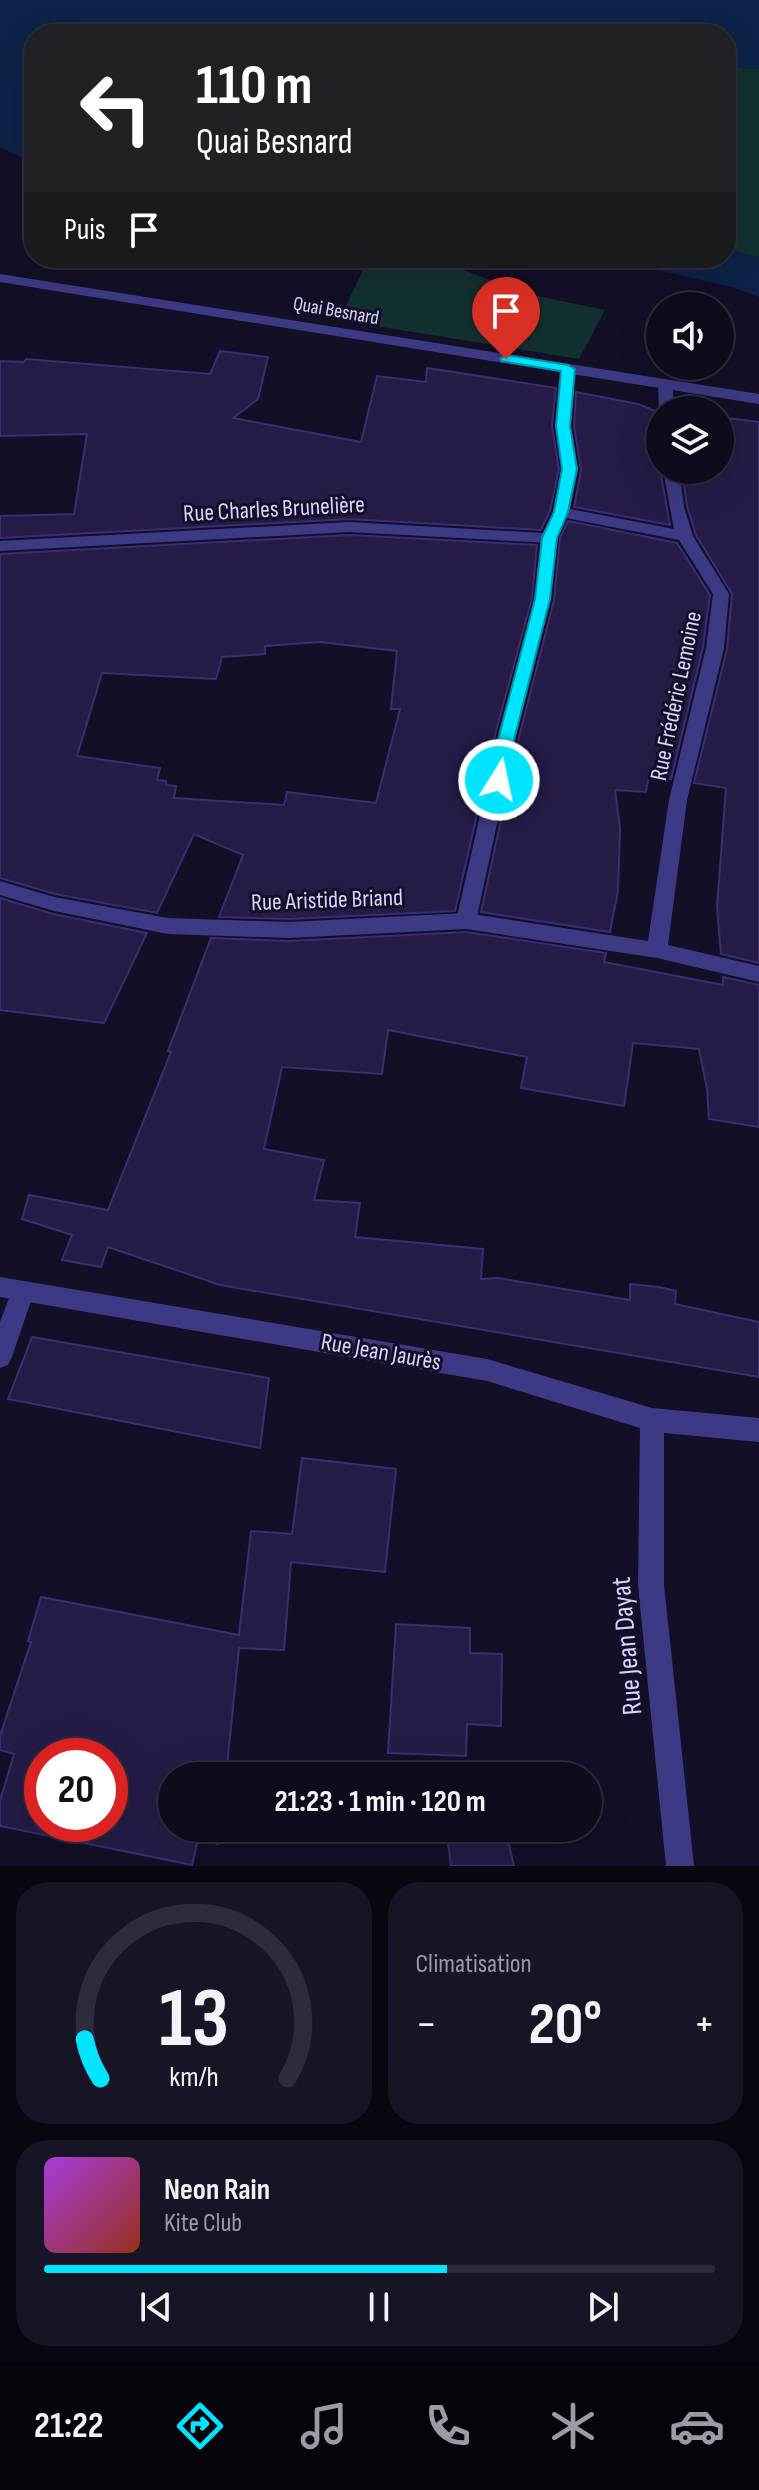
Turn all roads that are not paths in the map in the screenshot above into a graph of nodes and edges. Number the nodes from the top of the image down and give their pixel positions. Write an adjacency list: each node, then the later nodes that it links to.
1 (0, 278): 2 (street, Quai Besnard)
2 (568, 369): 3 (street, Quai Besnard); 7 (street)
3 (665, 383): 4 (street); 5 (street, Quai Besnard)
4 (666, 396)
5 (759, 399)
6 (672, 484): 8 (street, Rue Frédéric Lemoine)
7 (561, 512): 8 (street); 9 (street)
8 (684, 536): 13 (street, Rue Frédéric Lemoine)
9 (549, 538): 10 (street, Rue Charles Brunelière); 12 (street)
10 (0, 546)
11 (0, 888): 12 (street, Rue Aristide Briand)
12 (466, 921): 13 (street, Rue Aristide Briand)
13 (657, 950): 14 (street, Rue Aristide Briand)
14 (759, 974)
15 (11, 1289): 16 (street); 17 (street, Rue Jean Jaurès)
16 (0, 1357)
17 (652, 1420): 18 (street, Rue Jean Jaurès); 19 (street, Rue Jean Dayat)
18 (759, 1430)
19 (680, 1866)

